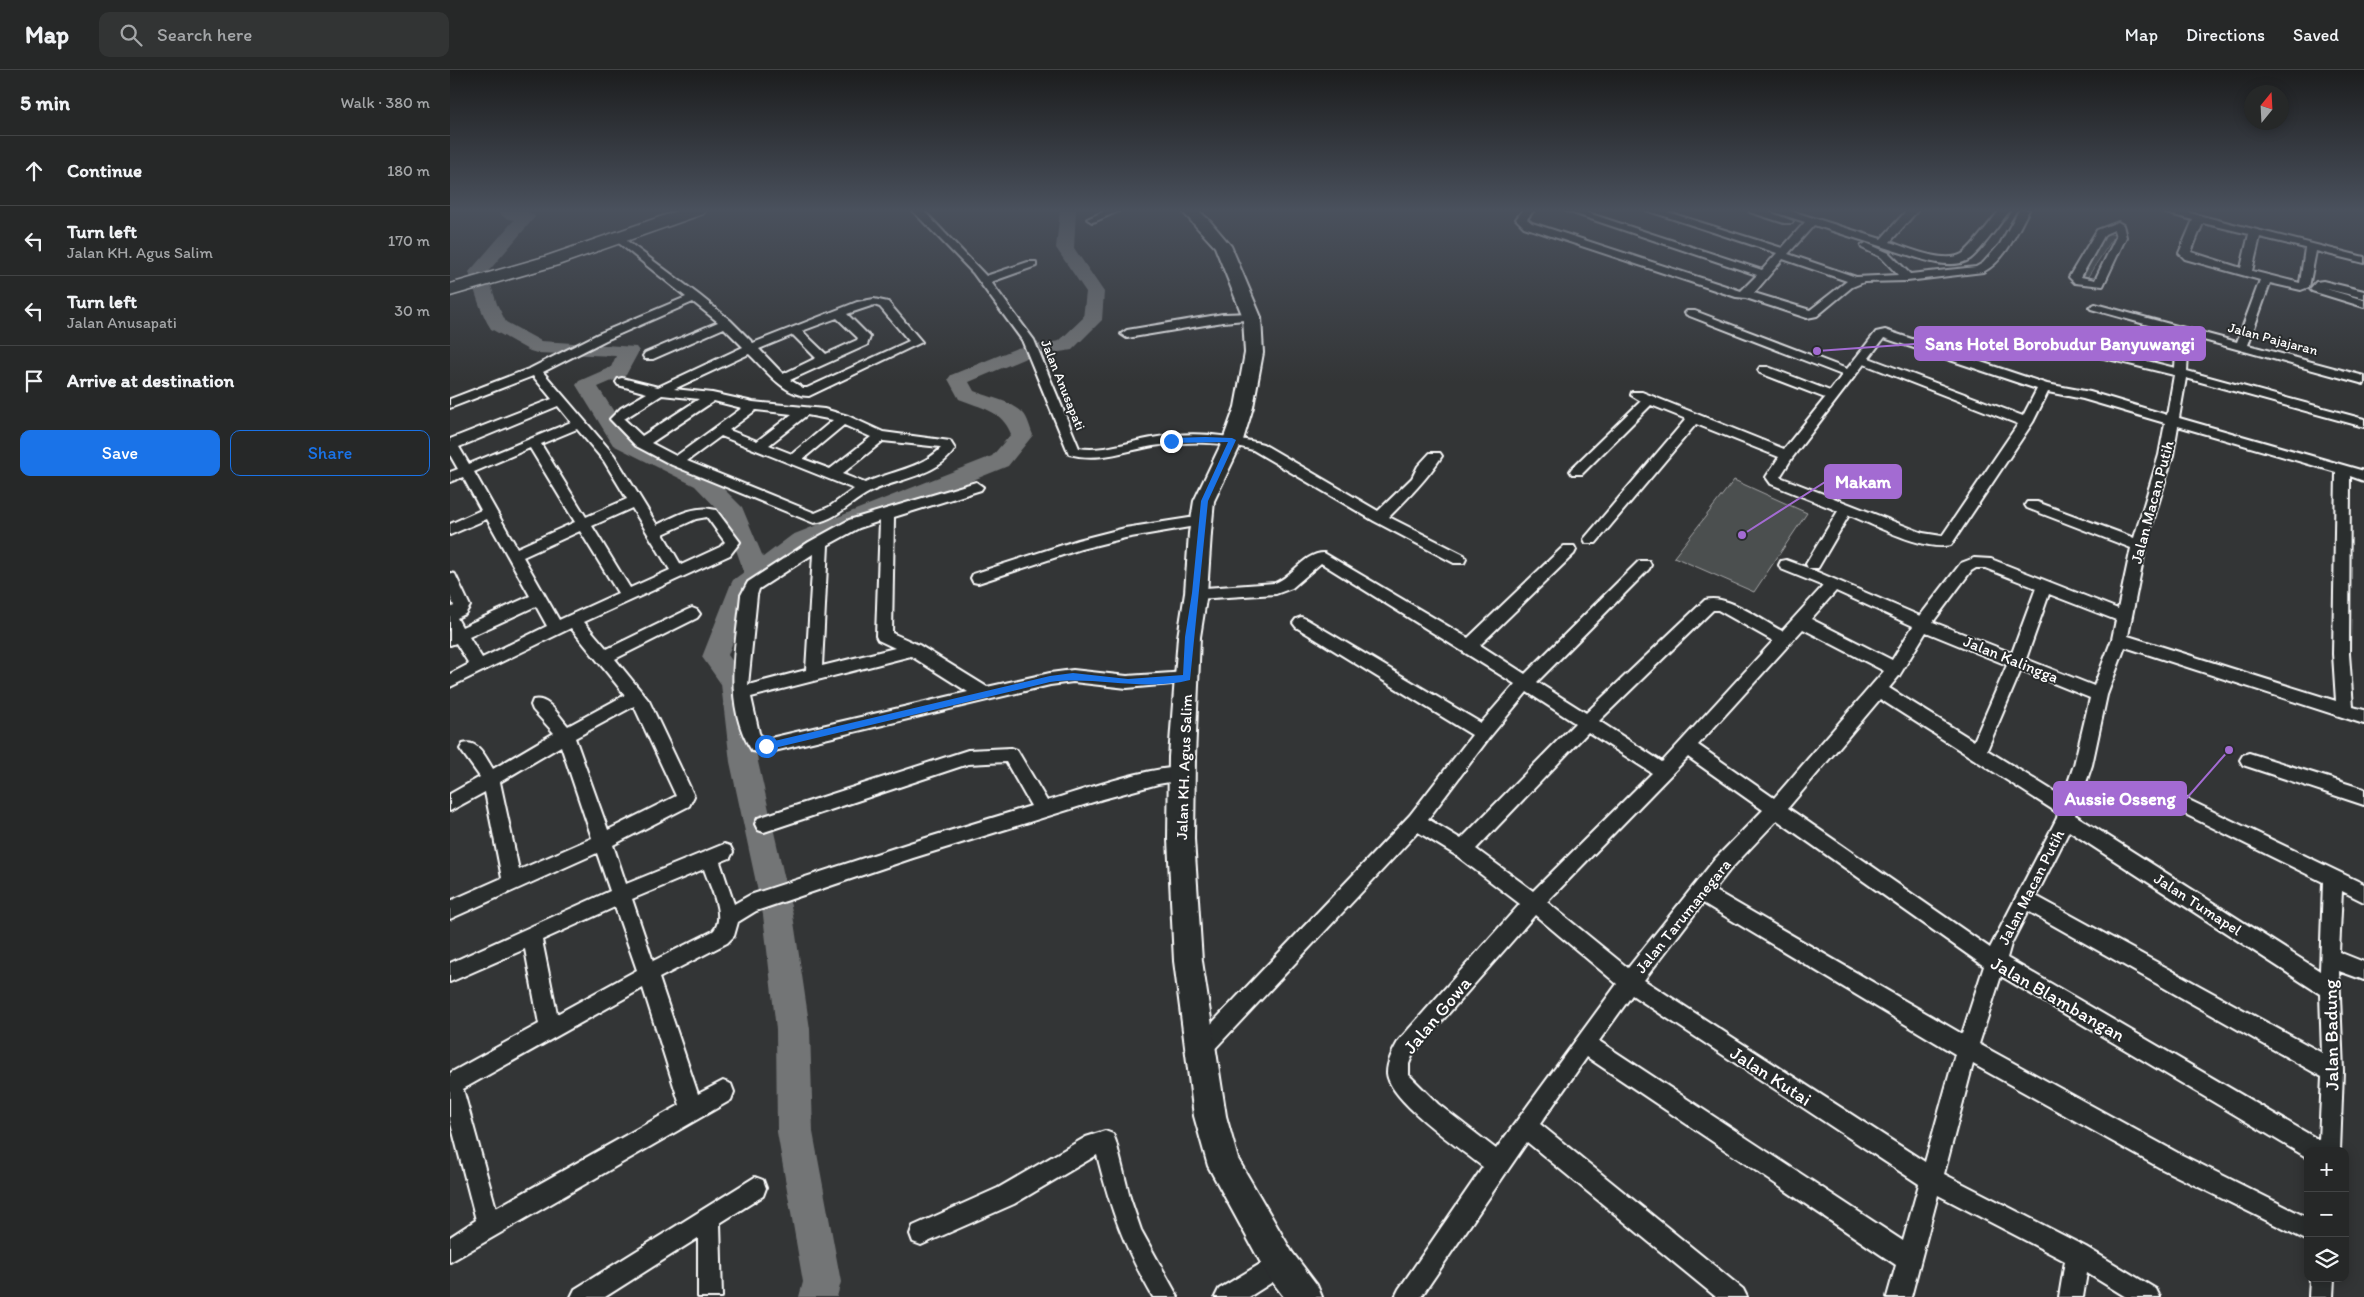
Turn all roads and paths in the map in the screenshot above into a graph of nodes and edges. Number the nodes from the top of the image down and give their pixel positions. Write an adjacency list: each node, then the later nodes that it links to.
1 (520, 267): 20 (highway)
2 (524, 267): 20 (highway)
3 (657, 267): 28 (street)
4 (973, 267): 23 (street, Jalan Anusapati)
5 (1022, 267): 23 (street)
6 (1232, 267): 33 (street, Jalan KH. Agus Salim)
7 (1653, 267): 26 (street)
8 (1743, 267): 19 (street)
9 (1770, 267): 19 (street)
10 (1810, 267): 24 (street)
11 (1897, 267): 21 (street)
12 (1986, 267): 21 (street)
13 (2081, 267): 14 (street)
14 (2107, 267)
15 (2229, 267): 18 (street)
16 (2247, 267): 18 (street)
17 (2307, 267): 22 (street)
18 (2246, 272): 22 (street)
19 (1764, 274): 26 (street)
20 (498, 275): 25 (highway)
21 (1907, 278): 24 (street)
22 (2266, 278): 38 (street)
23 (984, 280): 67 (street, Jalan Anusapati)
24 (1852, 283): 26 (street)
25 (454, 286)
26 (1749, 291)
27 (2364, 296): 29 (street)
28 (695, 297): 34 (street); 45 (street)
29 (2364, 304)
30 (2096, 307): 35 (street, Jalan Pajajaran)
31 (839, 313): 36 (street); 43 (street); 48 (street)
32 (1691, 313): 47 (street)
33 (1252, 317): 37 (street); 67 (street, Jalan KH. Agus Salim)
34 (726, 322): 39 (street); 41 (street)
35 (2178, 330): 38 (street, Jalan Pajajaran); 46 (street)
36 (795, 331): 39 (street); 43 (street)
37 (1127, 334)
38 (2242, 345): 49 (street, Jalan Pajajaran)
39 (752, 348): 48 (street); 52 (street)
40 (2100, 353): 46 (street)
41 (650, 356)
42 (1861, 359): 47 (street); 51 (street); 62 (street)
43 (824, 360): 48 (street)
44 (1764, 370): 54 (street)
45 (535, 371): 55 (street); 56 (street)
46 (2181, 373): 61 (street); 64 (street)
47 (1850, 374): 54 (street)
48 (781, 379)
49 (2364, 380)
50 (622, 382): 52 (street)
51 (2044, 387): 61 (street); 62 (street)
52 (660, 391): 53 (street); 69 (street)
53 (712, 396): 57 (street); 69 (street)
54 (1832, 396): 72 (street)
55 (560, 400): 63 (street); 70 (street)
56 (450, 404)
57 (753, 406): 58 (street); 65 (street)
58 (804, 412): 60 (street); 71 (street)
59 (1694, 418): 72 (street); 78 (street); 94 (street)
60 (843, 419): 66 (street); 74 (street)
61 (2173, 420): 76 (street); 96 (street, Jalan Macan Putih)
62 (2026, 422): 86 (street)
63 (580, 423): 68 (street); 84 (street)
64 (2364, 423)
65 (720, 430): 71 (street); 75 (street)
66 (880, 436): 79 (street); 83 (street)
67 (1232, 440): 89 (street); 90 (street, Jalan KH. Agus Salim)
68 (533, 442): 77 (street); 91 (street)
69 (641, 443): 75 (street)
70 (451, 444): 77 (street)
71 (759, 446): 74 (street)
72 (1787, 455): 86 (street)
73 (1435, 456): 89 (street)
74 (793, 460): 79 (street)
75 (677, 462): 83 (street)
76 (2343, 469): 81 (street); 141 (street)
77 (466, 470): 80 (street); 87 (street)
78 (1577, 471)
79 (832, 475): 83 (street)
80 (450, 476)
81 (2364, 476)
82 (976, 487): 88 (street)
83 (865, 488)
84 (635, 501): 91 (street); 93 (street)
85 (2032, 505): 96 (street)
86 (1846, 508): 100 (street)
87 (490, 512): 92 (street); 98 (street)
88 (887, 512): 95 (street); 120 (street)
89 (1379, 518): 99 (street)
90 (1202, 521): 105 (street); 108 (street, Jalan KH. Agus Salim)
91 (583, 524): 98 (street); 109 (street)
92 (450, 530)
93 (654, 532): 103 (street); 103 (street)
94 (1591, 539)
95 (821, 542): 131 (street); 136 (street)
96 (2140, 545): 113 (street, Jalan Macan Putih)
97 (1569, 550): 124 (street)
98 (514, 555): 110 (street)
99 (1459, 559)
100 (1813, 564)
101 (1786, 565): 106 (street, Jalan Kalingga)
102 (1644, 566): 134 (street)
103 (679, 573): 109 (street)
104 (450, 578): 112 (street)
105 (978, 578)
106 (1834, 584): 116 (street, Jalan Gowa); 118 (street, Jalan Kalingga)
107 (2044, 587): 113 (street); 118 (street, Jalan Tarumanegara); 128 (street)
108 (1196, 593): 124 (street); 132 (street, Jalan KH. Agus Salim)
109 (628, 597): 115 (street)
110 (539, 598): 119 (street); 121 (street)
111 (692, 614): 127 (street)
112 (450, 615)
113 (2124, 617): 123 (street, Jalan Macan Putih)
114 (450, 620): 121 (street)
115 (575, 621): 119 (street); 127 (street)
116 (1801, 621): 122 (street, Jalan Gowa); 130 (street)
117 (1301, 623): 145 (street)
118 (1923, 624): 128 (street, Jalan Kalingga); 130 (street, Jalan Tarumanegara)
119 (556, 628): 129 (street)
120 (884, 636): 125 (street); 126 (street)
121 (454, 637): 129 (street)
122 (1783, 639): 143 (street); 146 (street, Jalan Gowa)
123 (2120, 639): 138 (street, Jalan Macan Putih); 141 (street)
124 (1468, 646): 134 (street)
125 (913, 649): 126 (street); 137 (street)
126 (884, 656): 131 (street)
127 (603, 658): 139 (street)
128 (2017, 661): 138 (street, Jalan Kalingga); 148 (street)
129 (479, 667): 133 (street)
130 (1895, 669): 135 (street, Jalan Tarumanegara)
131 (814, 674): 136 (street)
132 (1187, 678): 137 (street); 151 (street, Jalan KH. Agus Salim)
133 (450, 681)
134 (1524, 684): 143 (street); 145 (street)
135 (1878, 690): 148 (street, Jalan Tumapel); 156 (street, Jalan Tarumanegara)
136 (742, 693): 137 (street)
137 (986, 694)
138 (2099, 695): 158 (street, Jalan Macan Putih)
139 (636, 697): 144 (street); 161 (street)
140 (539, 705): 144 (street)
141 (2346, 711): 142 (street)
142 (2364, 717)
143 (1586, 723): 150 (street); 162 (street)
144 (566, 734): 152 (street); 161 (street)
145 (1483, 734): 159 (street)
146 (1686, 746): 150 (street, Jalan Gowa); 156 (street, Jalan Blambangan)
147 (469, 749): 152 (street)
148 (1978, 751): 158 (street, Jalan Tumapel)
149 (2249, 760): 153 (street)
150 (1664, 772): 169 (street, Jalan Gowa)
151 (1181, 774): 157 (street); 182 (street, Jalan KH. Agus Salim)
152 (490, 779): 154 (street); 164 (street)
153 (2364, 798)
154 (450, 803)
155 (2185, 806): 163 (street)
156 (1777, 808): 165 (street, Jalan Tarumanegara); 174 (street, Jalan Blambangan)
157 (1043, 811): 160 (street); 171 (street)
158 (2066, 814): 168 (street, Jalan Macan Putih); 179 (street, Jalan Tumapel)
159 (1416, 821): 162 (street, Jalan Kutai); 182 (street)
160 (764, 824)
161 (602, 842): 164 (street); 167 (street)
162 (1463, 850): 169 (street, Jalan Kutai)
163 (2333, 880): 166 (street); 173 (street)
164 (512, 882): 170 (street)
165 (1701, 892): 178 (street, Jalan Tarumanegara); 183 (street)
166 (2364, 893)
167 (621, 895): 171 (street); 172 (street); 177 (street)
168 (2024, 899): 174 (street, Jalan Macan Putih); 184 (street)
169 (1534, 903): 178 (street, Jalan Kutai); 191 (street, Jalan Gowa)
170 (450, 910)
171 (729, 916): 177 (street)
172 (532, 937): 176 (street); 180 (street)
173 (2329, 957): 175 (street, Jalan Badung); 179 (street, Jalan Badung)
174 (1996, 961): 183 (street, Jalan Macan Putih); 189 (street, Jalan Blambangan)
175 (2364, 971)
176 (450, 973)
177 (648, 974): 180 (street); 187 (street)
178 (1630, 982): 181 (street, Jalan Tarumanegara); 192 (street, Jalan Kutai)
179 (2331, 990): 184 (street, Jalan Badung)
180 (550, 1028): 185 (street)
181 (1584, 1043): 188 (street, Jalan Tarumanegara); 200 (street)
182 (1202, 1048): 201 (street, Jalan KH. Agus Salim)
183 (1967, 1049): 192 (street, Jalan Macan Putih); 196 (street)
184 (2333, 1071): 190 (street, Jalan Badung)
185 (450, 1081): 195 (street)
186 (723, 1092): 187 (street)
187 (692, 1109): 195 (street)
188 (1525, 1126): 191 (street, Jalan Tarumanegara); 209 (street)
189 (2309, 1147)
190 (2329, 1147)
191 (1498, 1165): 208 (street, Jalan Tarumanegara)
192 (1932, 1180): 199 (street, Jalan Kutai); 200 (street, Jalan Macan Putih)
193 (755, 1188): 194 (street)
194 (709, 1217): 203 (street); 204 (street)
195 (489, 1225): 198 (street)
196 (2304, 1228)
197 (921, 1234): 205 (street)
198 (450, 1250)
199 (2078, 1255): 211 (street); 212 (street, Jalan Kutai)
200 (1910, 1260): 210 (street, Jalan Macan Putih)
201 (1280, 1264): 206 (street); 207 (street, Jalan KH. Agus Salim)
202 (2322, 1282): 213 (street)
203 (583, 1297)
204 (710, 1297)
205 (1166, 1297)
206 (1227, 1297)
207 (1304, 1297)
208 (1407, 1297)
209 (1735, 1297)
210 (1900, 1297)
211 (2071, 1297)
212 (2148, 1297)
213 (2321, 1297)

